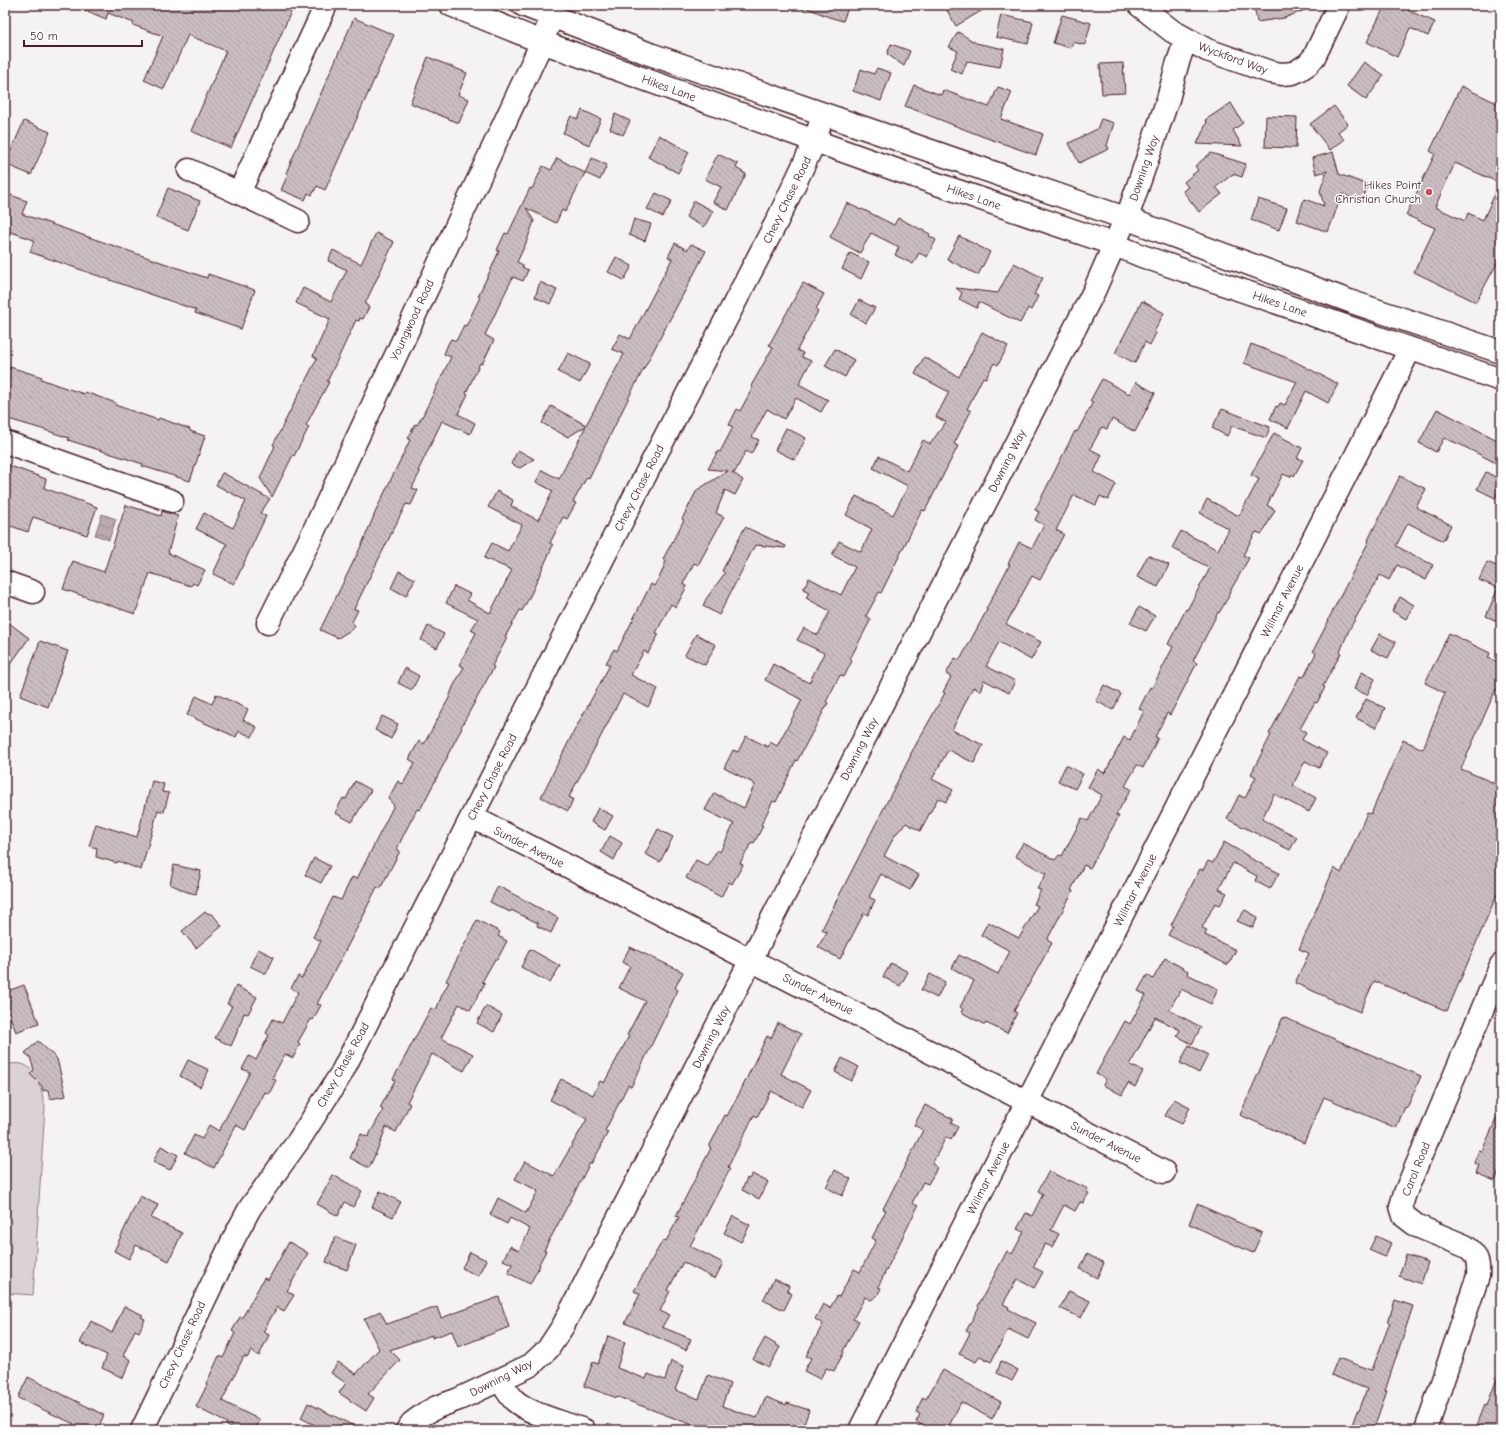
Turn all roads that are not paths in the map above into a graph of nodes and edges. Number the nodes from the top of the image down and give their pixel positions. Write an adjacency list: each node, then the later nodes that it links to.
1 (326, 5): 12 (street)
2 (451, 5): 8 (street, Hikes Lane)
3 (523, 5): 6 (street)
4 (1140, 5): 7 (street)
5 (1338, 5): 7 (street, Wyckford Way)
6 (552, 16): 8 (street, Youngwood Road); 9 (street)
7 (1186, 39): 13 (street, Downing Way)
8 (542, 42): 10 (street, Hikes Lane); 23 (street, Youngwood Road)
9 (823, 114): 10 (street, Chevy Chase Road); 13 (street)
10 (815, 141): 15 (street, Hikes Lane); 24 (street, Chevy Chase Road)
11 (189, 170): 12 (street)
12 (239, 193): 14 (street)
13 (1125, 218): 15 (street, Downing Way); 17 (street)
14 (298, 220)
15 (1113, 244): 16 (street, Hikes Lane); 25 (street, Downing Way)
16 (1410, 349): 18 (street, Hikes Lane); 27 (street, Willmar Avenue)
17 (1501, 352)
18 (1501, 380)
19 (5, 442): 20 (street)
20 (172, 501)
21 (5, 582): 22 (street)
22 (33, 592)
23 (268, 623)
24 (472, 817): 25 (street, Sunder Avenue); 30 (street, Chevy Chase Road)
25 (751, 959): 27 (street, Sunder Avenue); 29 (street, Downing Way)
26 (1501, 965): 34 (street, Carol Road)
27 (1028, 1102): 28 (street, Sunder Avenue); 33 (street, Willmar Avenue)
28 (1164, 1172)
29 (500, 1380): 31 (street, Downing Way); 32 (street)
30 (142, 1430)
31 (407, 1430)
32 (584, 1430)
33 (860, 1430)
34 (1426, 1430)

